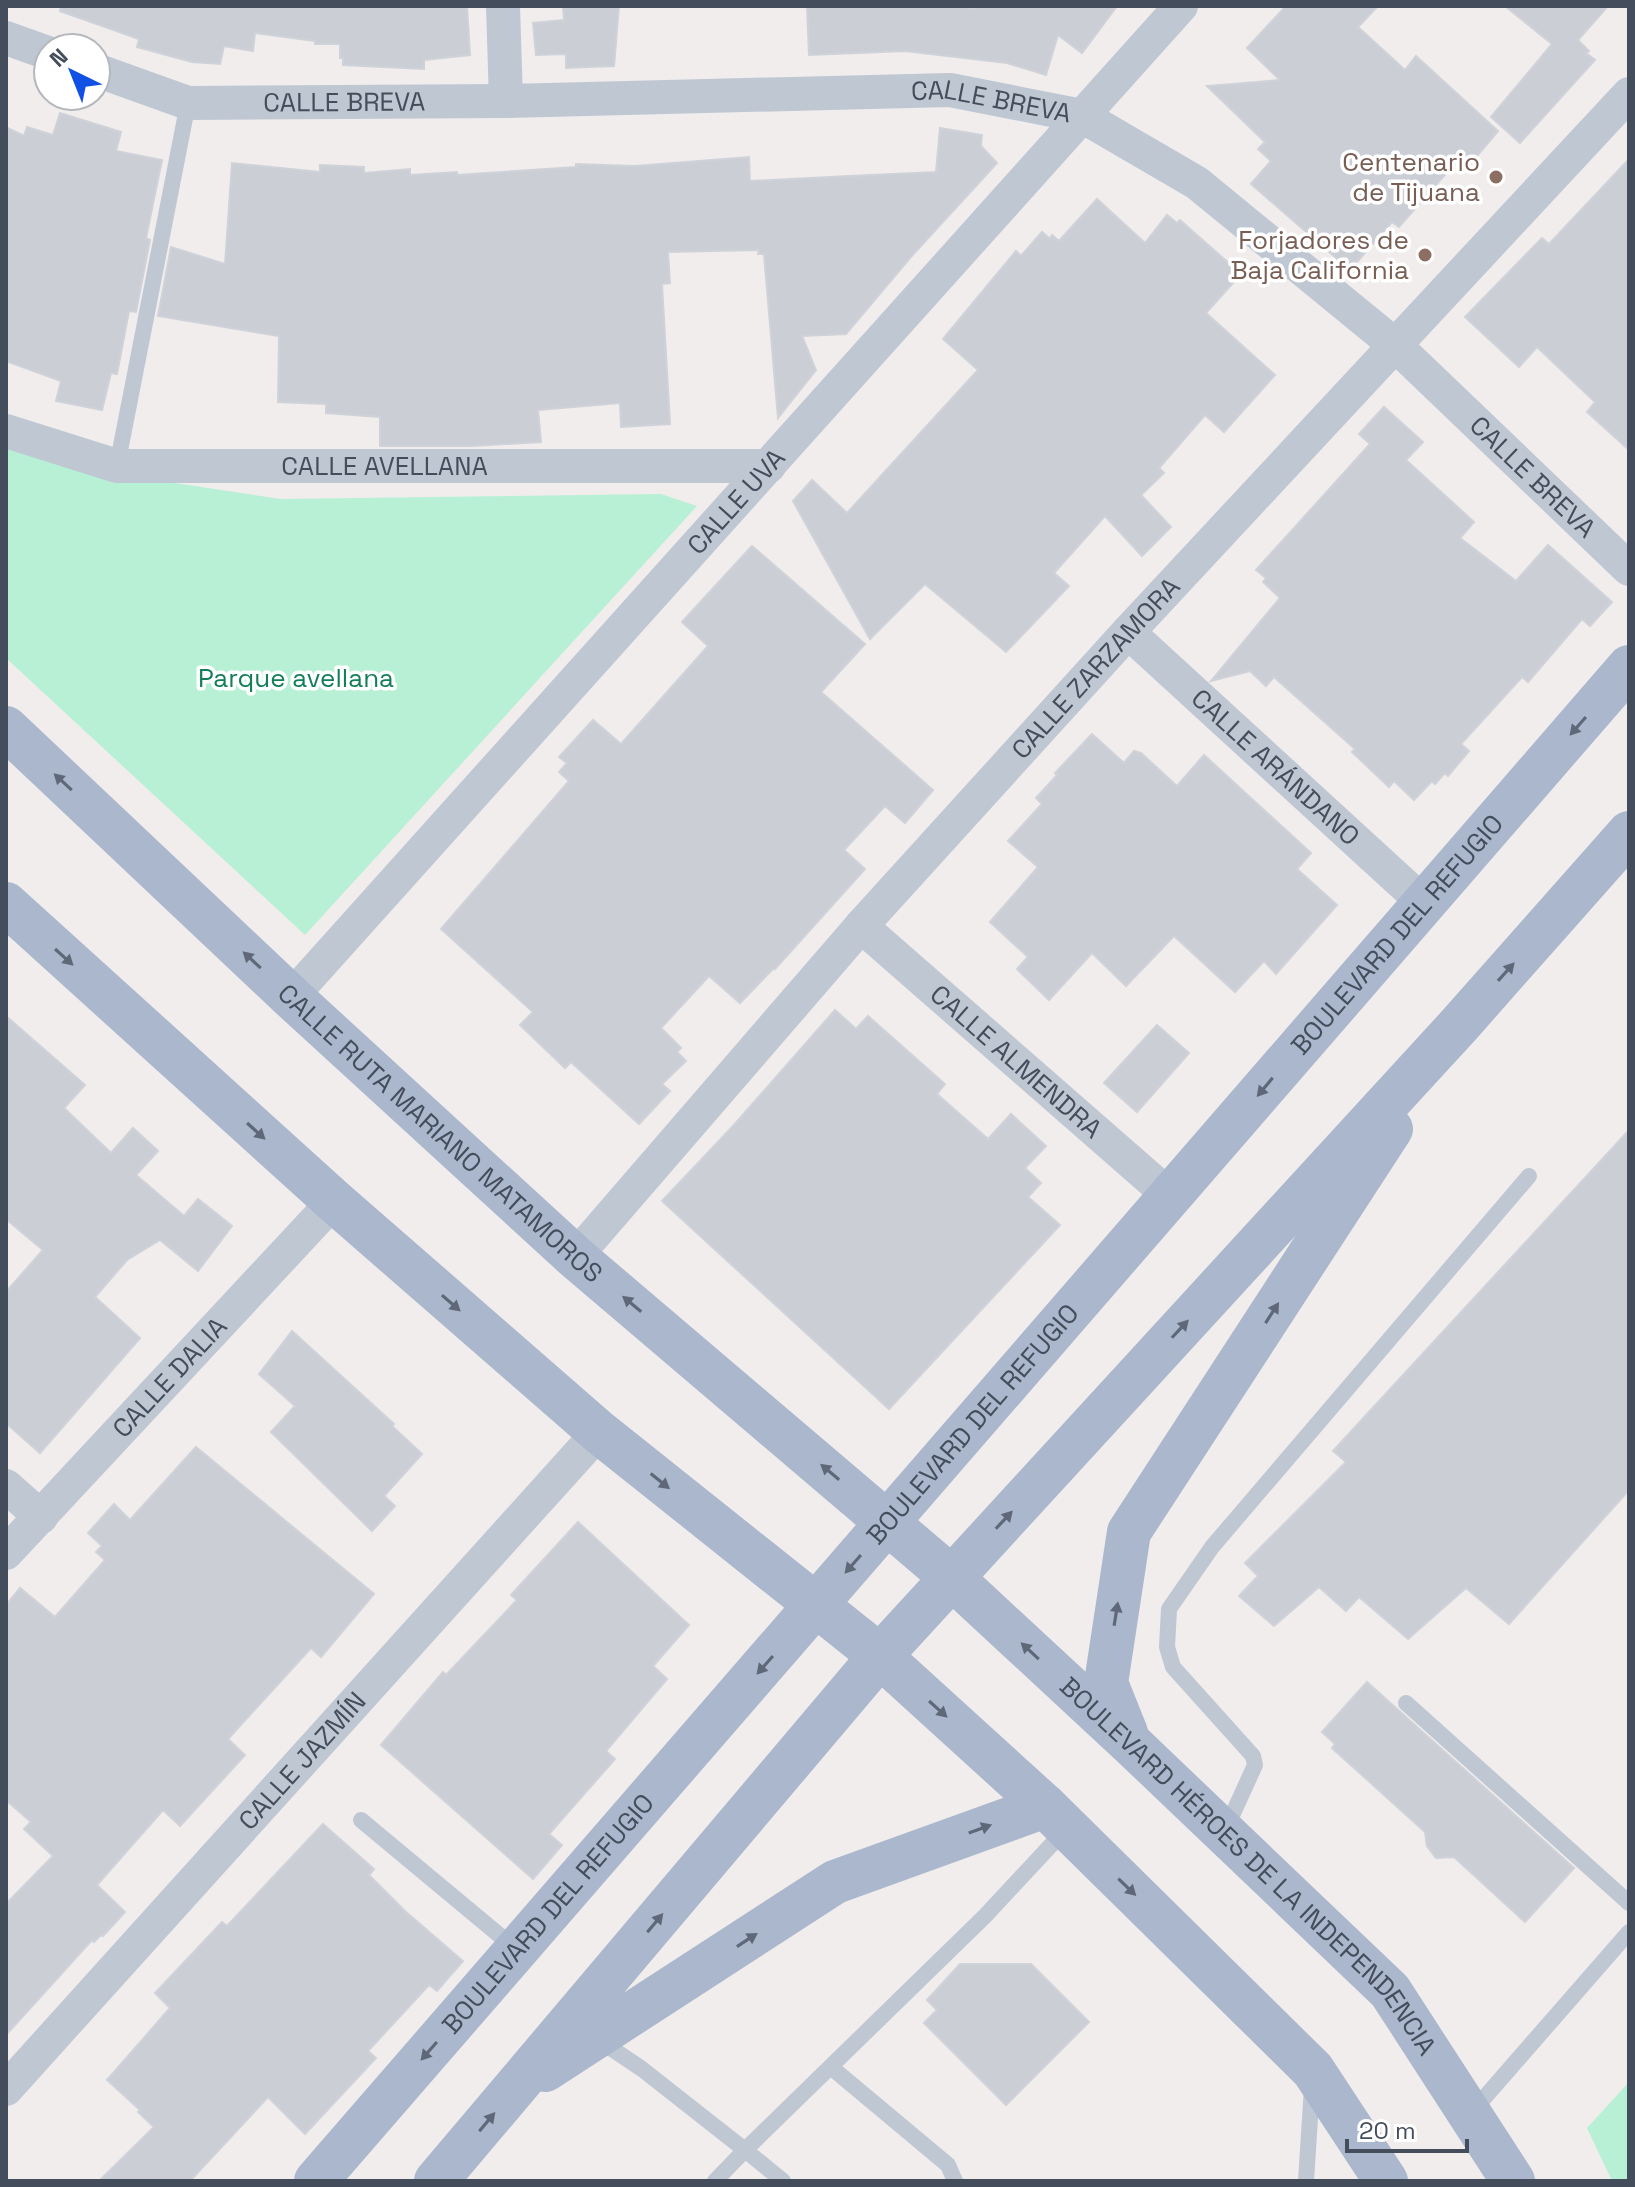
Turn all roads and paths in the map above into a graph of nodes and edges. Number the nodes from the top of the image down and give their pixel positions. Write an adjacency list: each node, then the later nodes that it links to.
1 (503, 6): 7 (street)
2 (1181, 6): 9 (street, CALLE UVA)
3 (6, 38): 4 (street)
4 (32, 47)
5 (112, 76): 8 (street, CALLE BREVA)
6 (1629, 94): 10 (street, CALLE ZARZAMORA)
7 (506, 101): 8 (street, CALLE BREVA); 9 (street, CALLE BREVA)
8 (188, 103): 12 (lane)
9 (1082, 116): 10 (street, CALLE BREVA); 13 (street, CALLE UVA)
10 (1395, 345): 14 (street, CALLE BREVA); 15 (street, CALLE ZARZAMORA)
11 (6, 431): 12 (street, CALLE AVELLANA)
12 (117, 466): 13 (street, CALLE AVELLANA)
13 (769, 466): 22 (street, CALLE UVA)
14 (1629, 569)
15 (1128, 632): 19 (street, CALLE ARÁNDANO); 21 (street, CALLE ZARZAMORA)
16 (1629, 667): 19 (main road, BOULEVARD DEL REFUGIO, one-way to 19)
17 (6, 728): 22 (main road, CALLE RUTA MARIANO MATAMOROS, one-way to 17)
18 (1629, 833): 23 (main road, one-way to 18)
19 (1424, 903): 25 (main road, BOULEVARD DEL REFUGIO, one-way to 25)
20 (6, 904): 26 (main road, one-way to 26)
21 (861, 926): 25 (street, CALLE ALMENDRA); 27 (street, CALLE ZARZAMORA)
22 (291, 997): 27 (main road, CALLE RUTA MARIANO MATAMOROS)
23 (1460, 1024): 33 (main road, one-way to 23); 37 (main road, one-way to 23)
24 (1529, 1176): 40 (lane)
25 (1171, 1197): 31 (main road, BOULEVARD DEL REFUGIO)
26 (334, 1201): 28 (main road, one-way to 28); 30 (street, CALLE DALIA)
27 (575, 1257): 31 (main road, CALLE RUTA MARIANO MATAMOROS, one-way to 27)
28 (599, 1432): 34 (main road, one-way to 34); 47 (street, CALLE JAZMÍN)
29 (6, 1486): 30 (street)
30 (41, 1517): 32 (street, CALLE DALIA)
31 (890, 1523): 33 (main road, CALLE RUTA MARIANO MATAMOROS); 34 (main road, BOULEVARD DEL REFUGIO, one-way to 34)
32 (6, 1553)
33 (951, 1577): 35 (main road); 37 (main road, BOULEVARD HÉROES DE LA INDEPENDENCIA, one-way to 33)
34 (816, 1606): 35 (main road); 43 (main road, BOULEVARD DEL REFUGIO, one-way to 43)
35 (880, 1656): 38 (main road, one-way to 38); 44 (main road, one-way to 35)
36 (1406, 1703): 41 (lane)
37 (1130, 1743): 40 (main road, BOULEVARD HÉROES DE LA INDEPENDENCIA)
38 (1056, 1817): 44 (main road, one-way to 38); 45 (lane); 46 (main road, one-way to 46)
39 (361, 1820): 43 (lane)
40 (1225, 1833): 48 (main road, BOULEVARD HÉROES DE LA INDEPENDENCIA)
41 (1629, 1903)
42 (1629, 1932): 48 (lane)
43 (517, 1950): 50 (main road, BOULEVARD DEL REFUGIO, one-way to 50)
44 (585, 2029): 49 (lane); 51 (main road, one-way to 44)
45 (832, 2068): 49 (lane); 54 (lane)
46 (1313, 2070): 55 (lane); 56 (main road)
47 (6, 2089)
48 (1470, 2114): 57 (main road, BOULEVARD HÉROES DE LA INDEPENDENCIA)
49 (745, 2150): 52 (lane); 53 (lane)
50 (316, 2181)
51 (436, 2181)
52 (715, 2181)
53 (783, 2181)
54 (955, 2181)
55 (1306, 2181)
56 (1386, 2181)
57 (1513, 2181)

